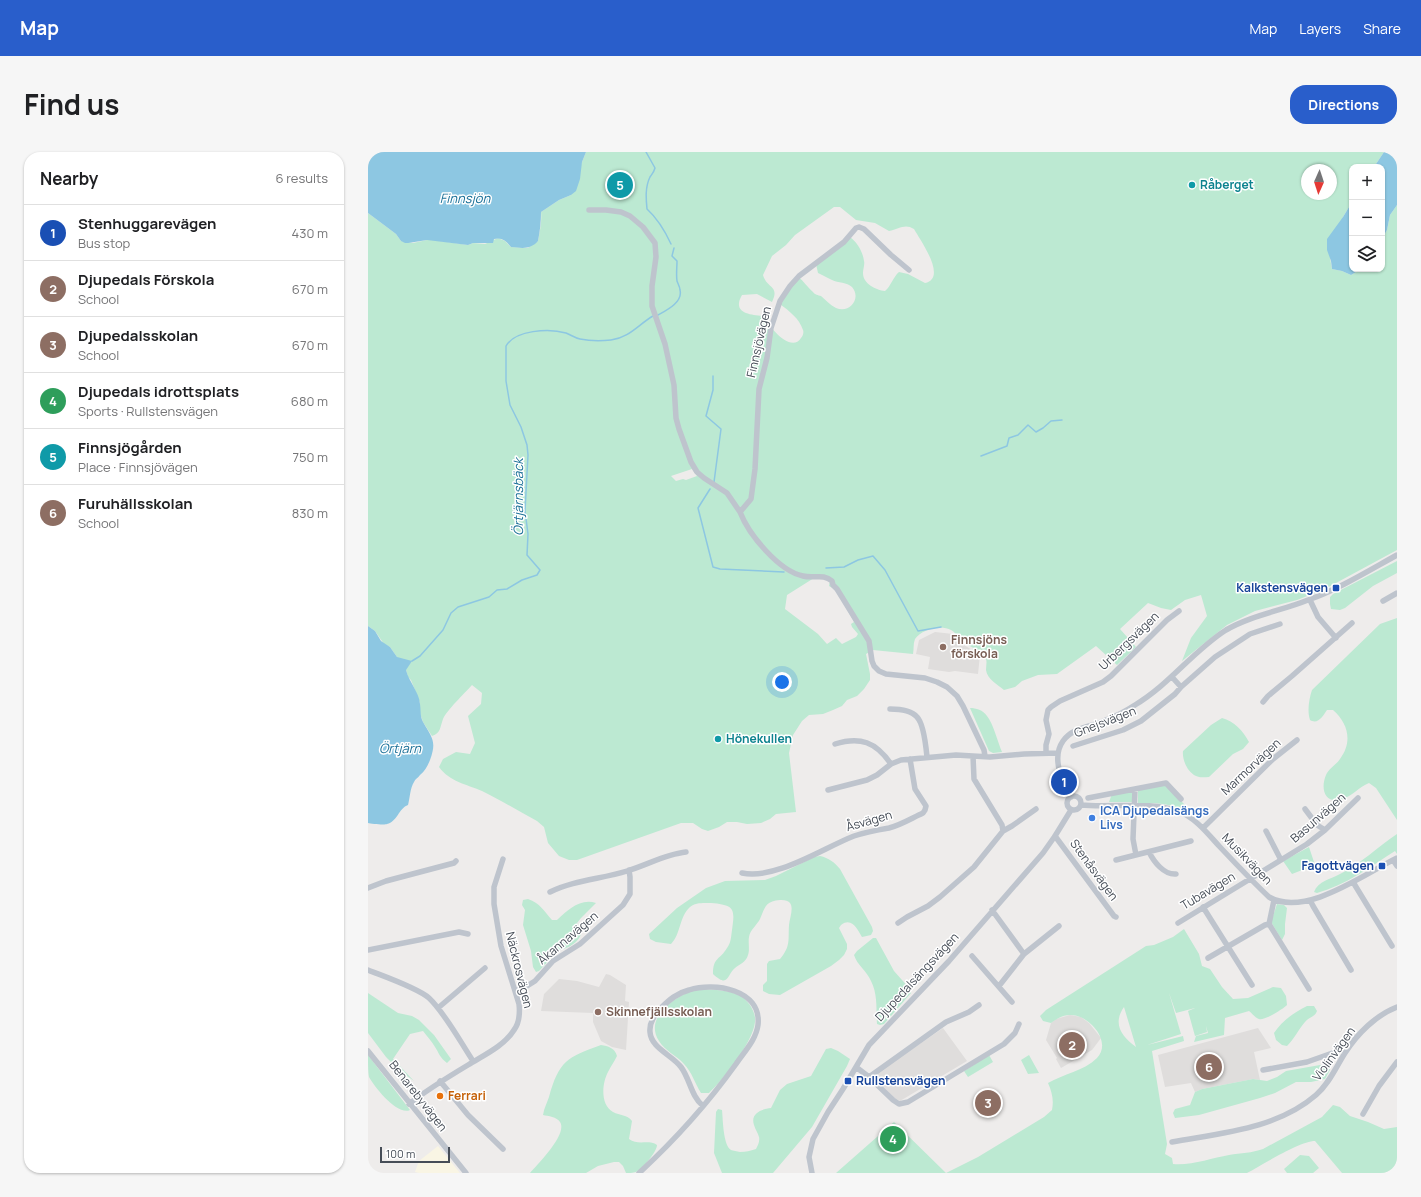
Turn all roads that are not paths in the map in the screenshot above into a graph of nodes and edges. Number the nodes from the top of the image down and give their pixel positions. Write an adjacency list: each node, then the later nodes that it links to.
1 (589, 210): 3 (street)
2 (909, 270): 3 (street, Finnsjövägen)
3 (740, 512): 22 (street)
4 (1397, 555): 6 (street)
5 (1397, 594): 7 (street)
6 (1310, 600): 11 (street); 12 (street)
7 (1383, 600)
8 (1179, 611): 19 (street, Urbergsvägen)
9 (1352, 623): 11 (street)
10 (1280, 624): 13 (street, Gnejsvägen)
11 (1336, 638): 14 (street)
12 (1172, 677): 13 (street); 20 (street)
13 (1181, 686): 18 (street, Gnejsvägen)
14 (1263, 702)
15 (890, 709): 23 (street)
16 (1297, 740): 37 (street, Marmorvägen)
17 (834, 744): 25 (street)
18 (1073, 746)
19 (1046, 753): 20 (street); 22 (street)
20 (1057, 753): 28 (street)
21 (973, 756): 22 (street); 23 (street); 39 (street)
22 (985, 756)
23 (927, 757): 24 (street)
24 (910, 758): 25 (street); 53 (street, Åsvägen)
25 (891, 764): 27 (street)
26 (1135, 789): 29 (street); 31 (street); 33 (street)
27 (828, 790)
28 (1070, 797): 32 (street); 36 (street)
29 (1088, 798)
30 (1358, 798): 38 (street, Basunvägen)
31 (1181, 799)
32 (1081, 805): 33 (street, Musikvägen); 36 (street, Musikvägen)
33 (1135, 806): 37 (street, Musikvägen); 45 (street)
34 (1305, 809): 38 (street)
35 (1036, 810): 39 (street)
36 (1071, 810): 41 (street, Djupedalsängsvägen)
37 (1202, 828): 55 (street, Musikvägen)
38 (1325, 830): 49 (street, Basunvägen)
39 (1003, 831): 64 (street)
40 (1266, 831): 49 (street)
41 (1055, 836): 62 (street, Djupedalsängsvägen); 63 (street, Stenåsvägen)
42 (1191, 841): 44 (street)
43 (686, 852): 52 (street)
44 (1149, 852): 45 (street); 54 (street)
45 (1136, 855): 48 (street)
46 (503, 859): 81 (street, Näckrosvägen)
47 (1395, 859): 51 (street); 56 (street, Musikvägen)
48 (1116, 860)
49 (1281, 860): 55 (street, Basunvägen)
50 (456, 861): 57 (street)
51 (1397, 866)
52 (629, 870): 58 (street); 81 (street, Åkannavägen)
53 (742, 872)
54 (1176, 874)
55 (1250, 879): 59 (street, Musikvägen); 61 (street, Tubavägen)
56 (1353, 882): 60 (street, Musikvägen); 70 (street)
57 (368, 888)
58 (550, 892)
59 (1274, 900): 60 (street, Musikvägen); 66 (street)
60 (1310, 900): 77 (street)
61 (1203, 907): 65 (street, Tubavägen); 69 (street)
62 (992, 910): 72 (street); 91 (street, Djupedalsängsvägen)
63 (1116, 918)
64 (898, 923)
65 (1178, 923)
66 (1269, 924): 69 (street); 80 (street)
67 (1059, 926): 72 (street)
68 (468, 934): 71 (street)
69 (1228, 946): 74 (street); 78 (street)
70 (1392, 946)
71 (368, 950)
72 (1024, 954): 79 (street)
73 (972, 956): 79 (street)
74 (1208, 958)
75 (485, 968): 85 (street)
76 (368, 970): 85 (street)
77 (1352, 970)
78 (1252, 984)
79 (999, 986): 82 (street)
80 (1308, 989)
81 (515, 991): 89 (street, Näckrosvägen)
82 (1012, 1002)
83 (979, 1005): 93 (street)
84 (1397, 1007): 88 (street, Violinvägen)
85 (438, 1008): 89 (street)
86 (1019, 1024): 93 (street)
87 (368, 1051): 95 (street, Benarebyvägen)
88 (1346, 1051): 92 (street); 98 (street, Violinvägen)
89 (473, 1062): 94 (street, Näckrosvägen)
90 (1397, 1062): 97 (street)
91 (856, 1068): 93 (street); 102 (street, Djupedalsängsvägen)
92 (1262, 1070)
93 (869, 1077)
94 (440, 1081): 95 (street, Näckrosvägen); 99 (street)
95 (409, 1104): 100 (street, Benarebyvägen)
96 (703, 1106): 96 (street); 101 (street)
97 (1363, 1114)
98 (1172, 1142)
99 (503, 1149)
100 (466, 1173)
101 (639, 1173)
102 (812, 1173)

